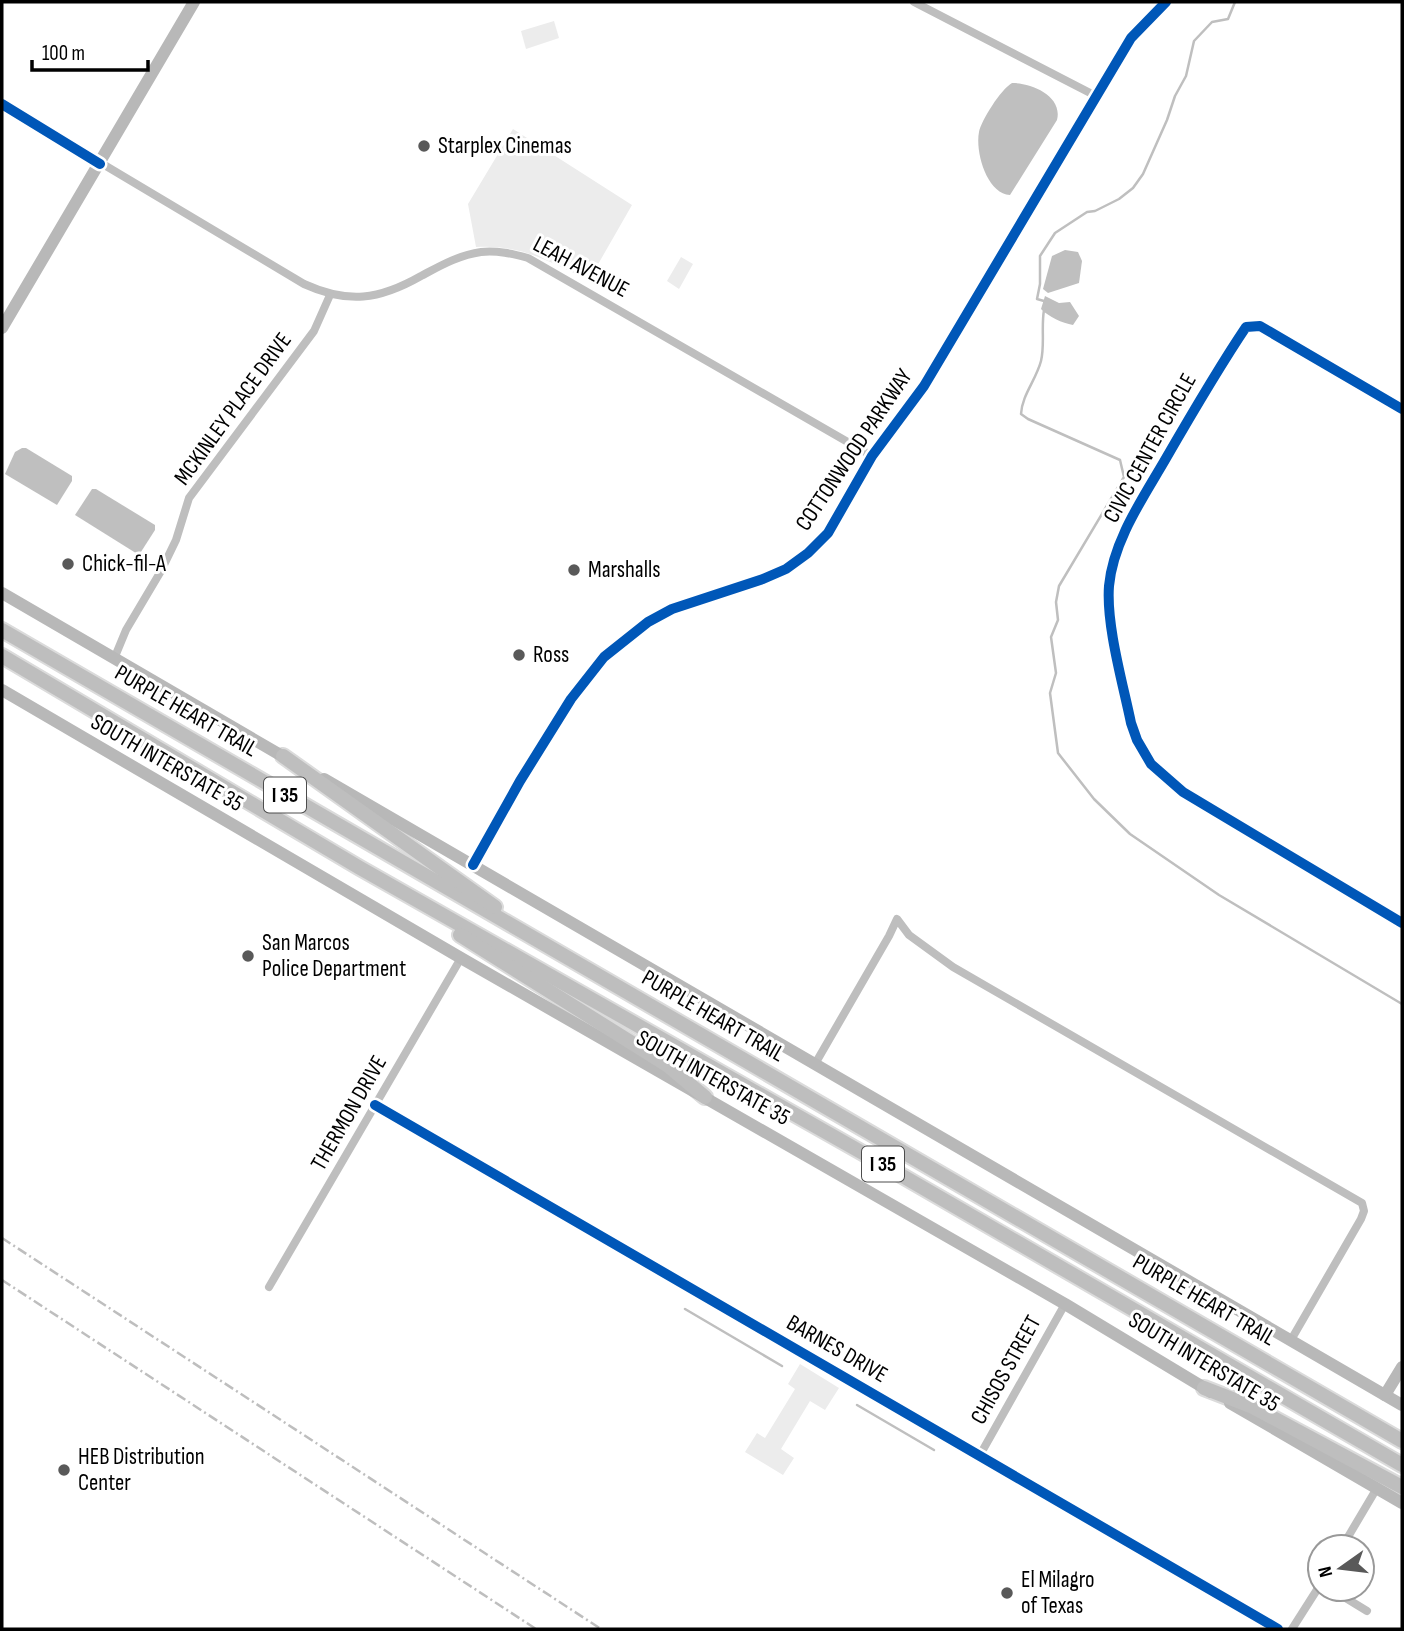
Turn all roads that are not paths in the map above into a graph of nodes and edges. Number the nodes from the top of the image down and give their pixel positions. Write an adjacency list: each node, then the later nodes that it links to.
1 (194, 2): 6 (main road)
2 (914, 2): 4 (street)
3 (1166, 2): 4 (street, COTTONWOOD PARKWAY)
4 (1096, 96): 10 (street, COTTONWOOD PARKWAY)
5 (2, 104): 6 (street, LEAH AVENUE)
6 (100, 164): 7 (street, LEAH AVENUE); 8 (main road)
7 (330, 295): 10 (street, LEAH AVENUE); 14 (street, MCKINLEY PLACE DRIVE)
8 (2, 328)
9 (1402, 409): 19 (street, CIVIC CENTER CIRCLE)
10 (872, 456): 17 (street, COTTONWOOD PARKWAY)
11 (2, 593): 14 (main road)
12 (2, 631): 21 (highway, PURPLE HEART TRAIL / I 35)
13 (2, 656): 18 (highway, PURPLE HEART TRAIL / I 35)
14 (114, 659): 16 (main road)
15 (2, 690): 20 (main road, SOUTH INTERSTATE 35)
16 (283, 756): 17 (main road); 21 (highway)
17 (473, 865): 22 (main road)
18 (360, 868): 23 (highway); 34 (highway, PURPLE HEART TRAIL / I 35)
19 (1402, 923)
20 (461, 958): 23 (main road, SOUTH INTERSTATE 35); 24 (street, THERMON DRIVE)
21 (568, 958): 32 (highway, PURPLE HEART TRAIL / I 35)
22 (815, 1064): 27 (main road); 27 (street)
23 (705, 1097): 26 (main road, SOUTH INTERSTATE 35)
24 (375, 1105): 25 (street, THERMON DRIVE); 33 (street, BARNES DRIVE)
25 (270, 1287)
26 (1065, 1304): 29 (main road, SOUTH INTERSTATE 35); 33 (street, CHISOS STREET)
27 (1291, 1340): 30 (main road)
28 (1402, 1367): 30 (main road)
29 (1204, 1388): 35 (highway); 36 (main road, SOUTH INTERSTATE 35)
30 (1385, 1395): 31 (main road)
31 (1402, 1405)
32 (1402, 1441)
33 (980, 1455): 42 (street, BARNES DRIVE)
34 (1402, 1465)
35 (1402, 1487)
36 (1377, 1488): 37 (main road, SOUTH INTERSTATE 35); 38 (street)
37 (1402, 1503)
38 (1350, 1533)
39 (1309, 1603): 43 (street)
40 (1354, 1603): 41 (street)
41 (1367, 1611)
42 (1278, 1629)
43 (1292, 1629)

